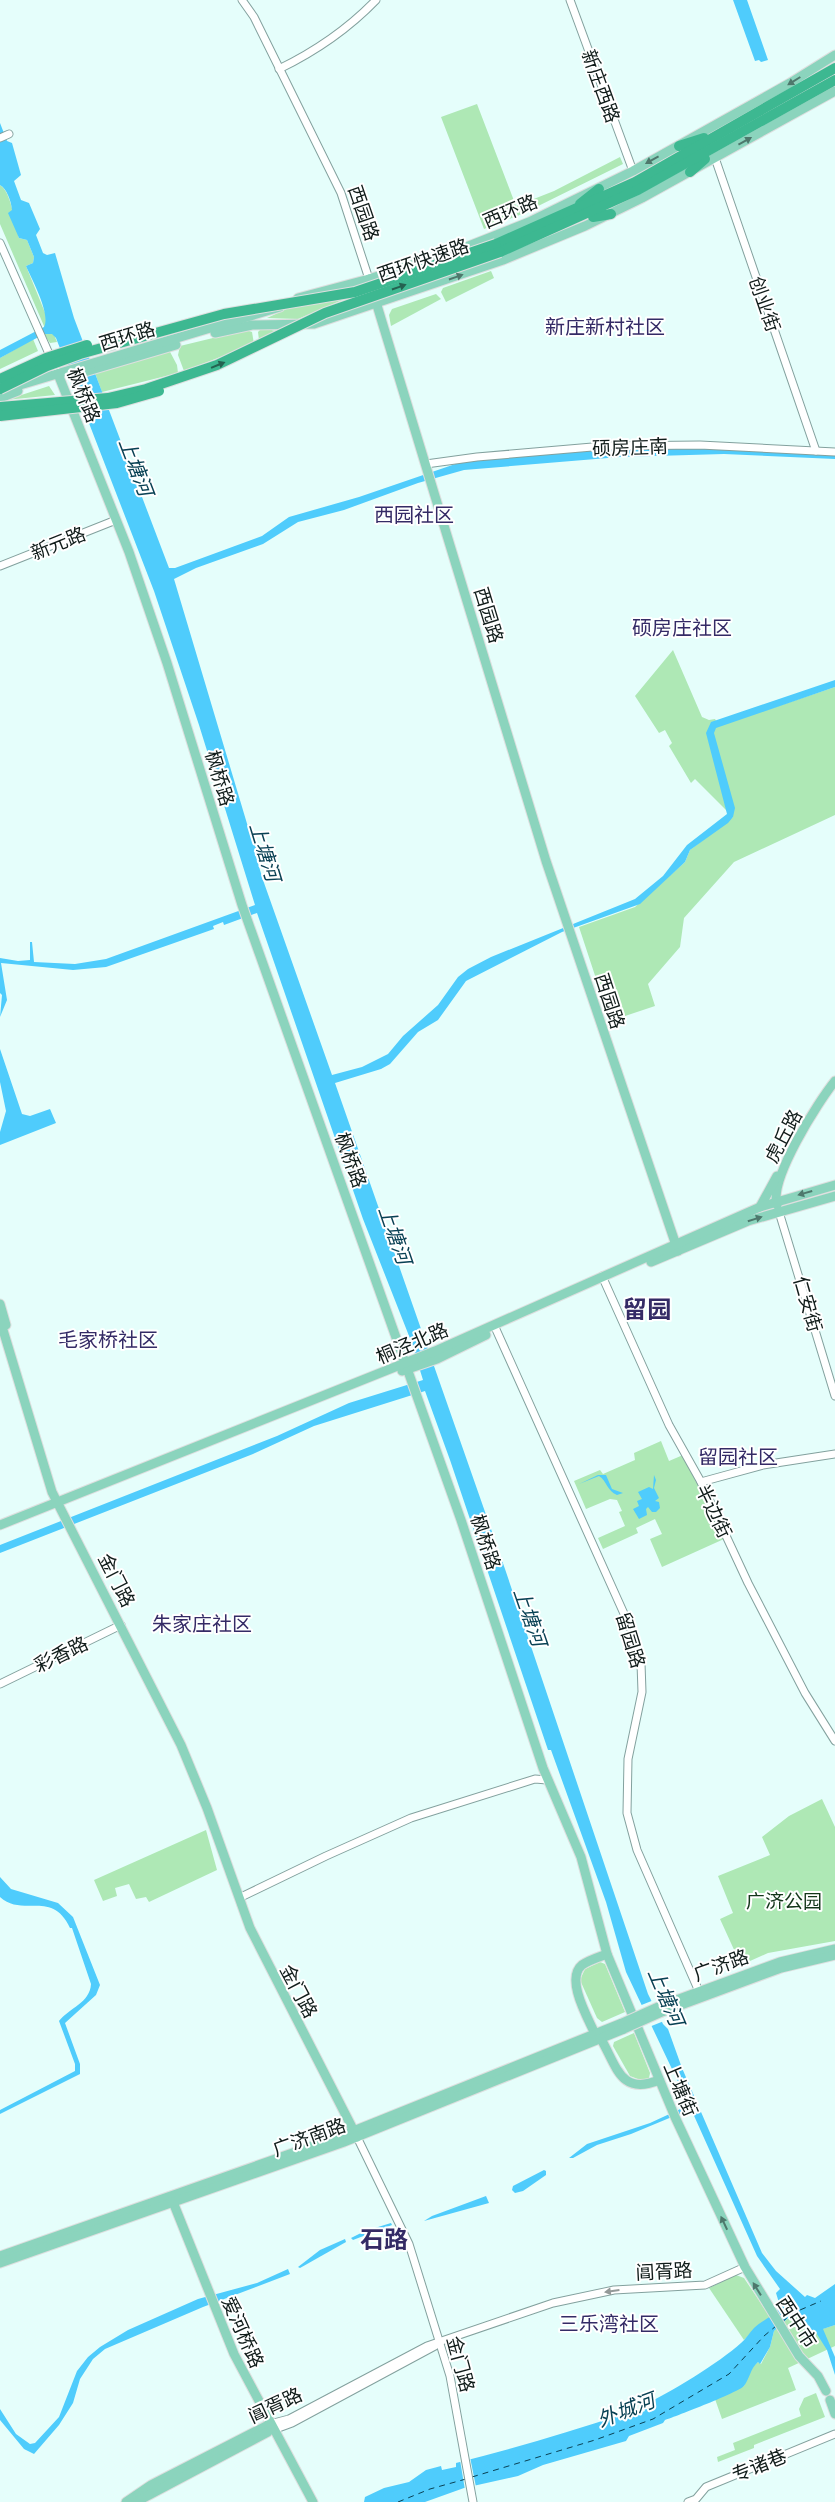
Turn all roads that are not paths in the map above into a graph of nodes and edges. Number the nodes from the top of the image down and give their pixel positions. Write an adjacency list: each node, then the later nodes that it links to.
1 (242, 0): 6 (street, 西园路)
2 (376, 0): 6 (street)
3 (570, 0): 16 (street, 新庄西路)
4 (835, 55): 13 (main road, 西环路, one-way to 13)
5 (835, 68): 8 (highway, 西环快速路)
6 (279, 69): 23 (street, 西园路)
7 (835, 80): 8 (highway, 西环快速路)
8 (815, 86): 10 (highway, 西环快速路); 14 (highway, 西环快速路)
9 (835, 92): 15 (main road, 西环路, one-way to 9)
10 (726, 131): 13 (highway); 20 (highway, 西环快速路)
11 (9, 134): 12 (street)
12 (0, 138)
13 (679, 146): 16 (main road, 西环路, one-way to 16)
14 (720, 146): 17 (highway); 20 (highway, 西环快速路)
15 (715, 158): 17 (main road, 西环路); 34 (street, 创业街)
16 (633, 171): 18 (main road, 西环路)
17 (690, 172): 19 (main road, 西环路)
18 (599, 189): 20 (highway); 23 (main road, 西环路)
19 (611, 214): 20 (highway); 24 (main road, 西环路, one-way to 19)
20 (572, 216): 22 (highway, 西环快速路)
21 (0, 243): 28 (street, 枫桥路)
22 (498, 248): 25 (highway, 西环快速路, bridge); 27 (highway, 西环快速路, one-way to 22, bridge)
23 (369, 280): 24 (main road, 西园路); 26 (main road, 西环路)
24 (376, 304): 26 (main road, 西环路); 36 (main road, 西园路)
25 (174, 328): 29 (highway, bridge); 30 (highway, 西环快速路, bridge)
26 (99, 365): 28 (main road, 西环路)
27 (199, 372): 32 (highway, 西环快速路, bridge); 33 (highway, bridge)
28 (63, 375): 30 (main road, 西环路); 31 (main road, 西环路); 37 (main road, 枫桥路)
29 (0, 379)
30 (0, 390)
31 (0, 398)
32 (0, 408)
33 (0, 416)
34 (816, 450): 35 (street, 硕房庄南); 36 (street, 硕房庄南)
35 (835, 452)
36 (429, 474): 46 (main road, 西园路)
37 (116, 520): 38 (street, 新元路); 51 (main road, 枫桥路)
38 (0, 566)
39 (835, 1081): 40 (main road, 虎丘路)
40 (786, 1160): 43 (main road, 虎丘路); 44 (main road)
41 (835, 1185): 43 (main road, 桐泾北路, one-way to 43)
42 (835, 1196): 45 (main road, 桐泾北路)
43 (776, 1201): 44 (main road, 桐泾北路); 45 (main road, 虎丘路)
44 (760, 1207): 46 (main road, 桐泾北路)
45 (779, 1212): 46 (main road, 桐泾北路, one-way to 45); 52 (street, 仁安街)
46 (676, 1248): 47 (main road, 桐泾北路)
47 (603, 1279): 50 (main road, 桐泾北路); 54 (street, 半边街)
48 (0, 1304): 55 (main road, 金门路)
49 (0, 1320): 55 (main road, 金门路)
50 (495, 1328): 51 (main road, 桐泾北路); 66 (street, 留园路)
51 (407, 1366): 55 (main road, 桐泾北路); 61 (main road, 枫桥路)
52 (835, 1396)
53 (835, 1454): 54 (street)
54 (701, 1482): 60 (street, 半边街)
55 (60, 1506): 56 (main road, 桐泾北路); 57 (main road, 桐泾北路); 58 (main road, 金门路)
56 (0, 1526)
57 (0, 1531)
58 (121, 1624): 59 (street, 彩香路); 62 (main road, 金门路)
59 (0, 1684)
60 (835, 1740)
61 (547, 1780): 62 (street); 64 (main road, 上塘街)
62 (239, 1898): 70 (main road, 金门路)
63 (835, 1949): 66 (main road, 广济路)
64 (607, 1954): 68 (main road); 69 (main road, 上塘街)
65 (835, 1955): 66 (main road, 广济路)
66 (700, 1993): 67 (main road, 广济路, bridge)
67 (623, 2026): 68 (main road, 广济南路)
68 (598, 2036): 69 (main road); 70 (main road, 广济南路)
69 (659, 2080): 74 (main road, 上塘街, one-way to 69)
70 (355, 2134): 71 (main road, 广济南路); 75 (street, 金门路)
71 (172, 2199): 72 (main road, 广济南路); 73 (main road, 广济南路); 79 (main road, 爱河桥路)
72 (0, 2256)
73 (0, 2263)
74 (744, 2267): 75 (street, 阊胥路, one-way to 75); 76 (main road, 西中市, one-way to 74)
75 (439, 2343): 79 (street, 阊胥路); 84 (street, 金门路)
76 (826, 2391)
77 (830, 2400): 78 (main road)
78 (835, 2414)
79 (271, 2427): 81 (main road, 阊胥路); 82 (main road, 阊胥路); 83 (main road, 爱河桥路)
80 (835, 2434): 85 (street, 专诸巷)
81 (126, 2502)
82 (136, 2502)
83 (313, 2502)
84 (473, 2502)
85 (688, 2502)

